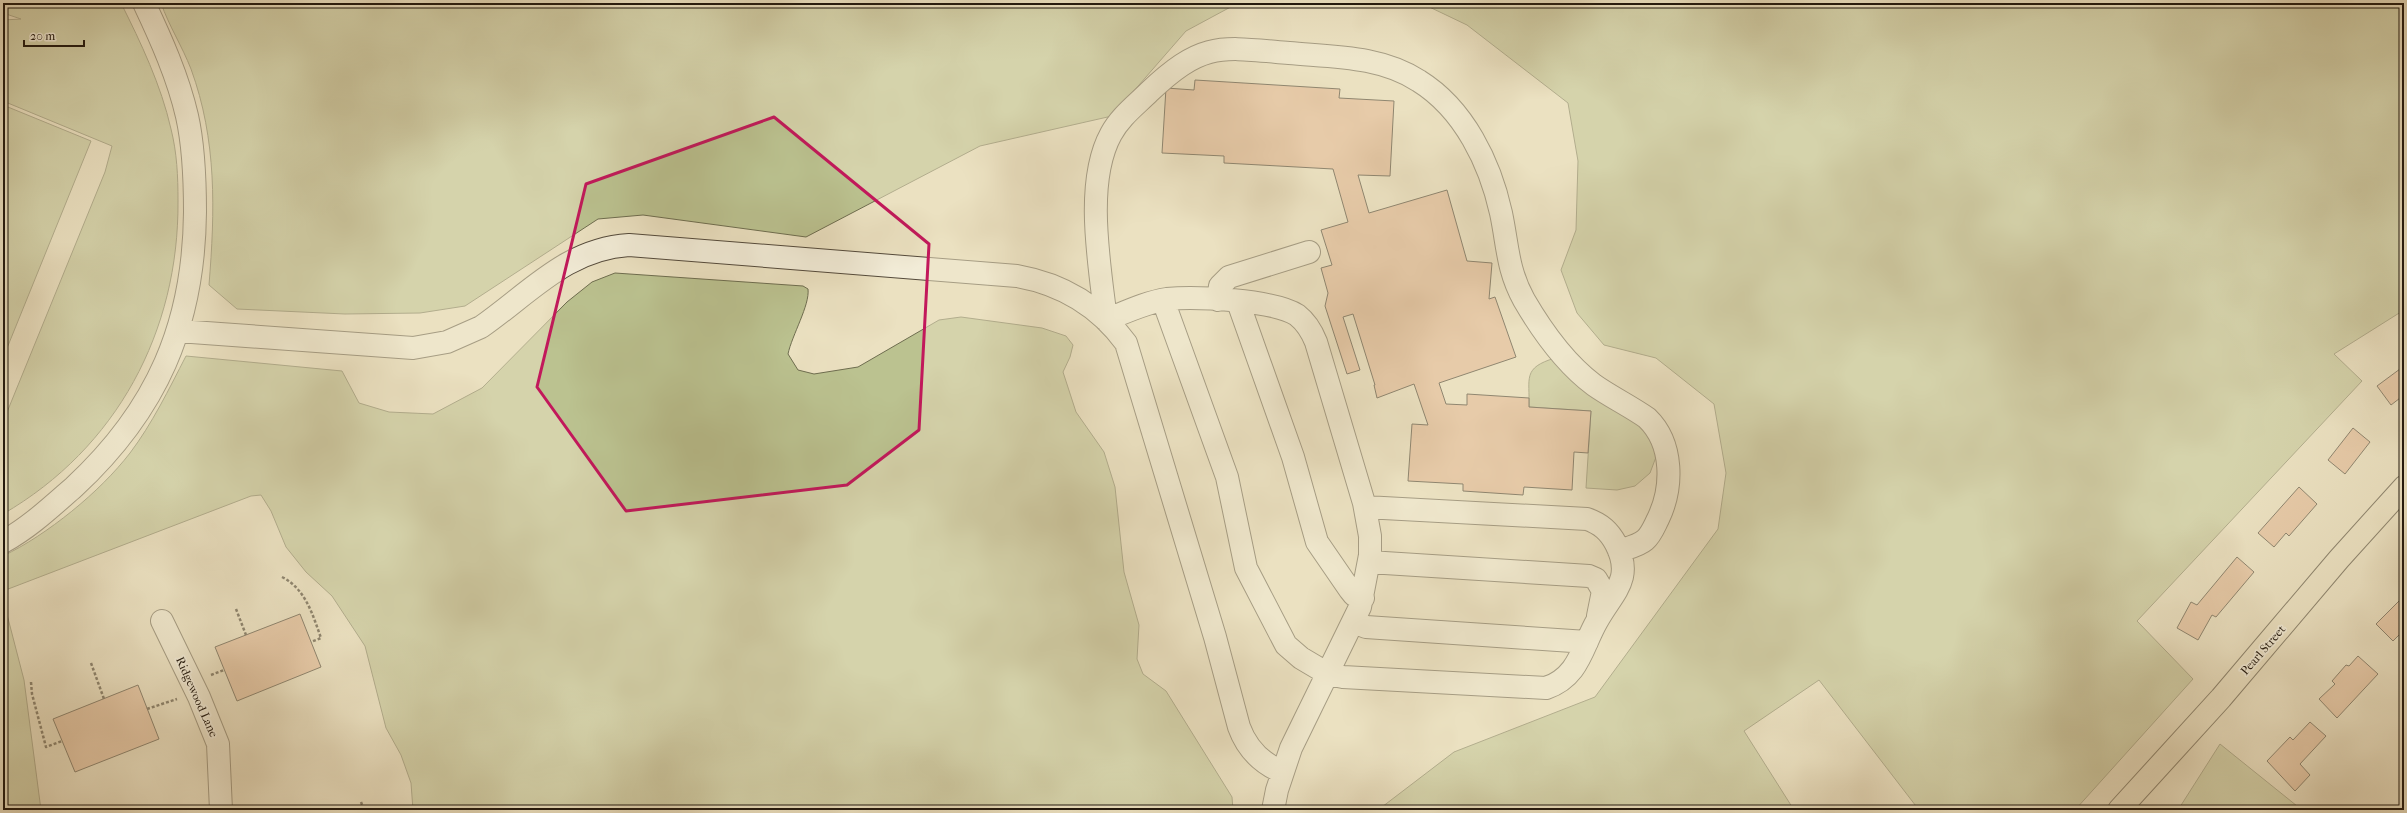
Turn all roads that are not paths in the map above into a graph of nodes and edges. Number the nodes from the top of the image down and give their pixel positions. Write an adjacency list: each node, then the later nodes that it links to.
1 (144, 3): 6 (street)
2 (1309, 252): 4 (street)
3 (1163, 300): 4 (street); 5 (street); 17 (street)
4 (1228, 301): 8 (street); 12 (street)
5 (1106, 320): 6 (street); 10 (street); 18 (street)
6 (178, 331): 9 (street)
7 (2404, 487): 21 (main road, Pearl Street)
8 (1365, 507): 10 (street); 11 (street)
9 (3, 542)
10 (1619, 551): 13 (street)
11 (1370, 562): 12 (street); 13 (street)
12 (1363, 598): 14 (street)
13 (1597, 621): 16 (street)
14 (1354, 622): 16 (street); 17 (street)
15 (165, 628): 19 (street, Ridgewood Lane)
16 (1588, 642): 17 (street)
17 (1328, 674): 18 (street)
18 (1282, 772): 20 (street)
19 (222, 810)
20 (1273, 810)
21 (2119, 810)

